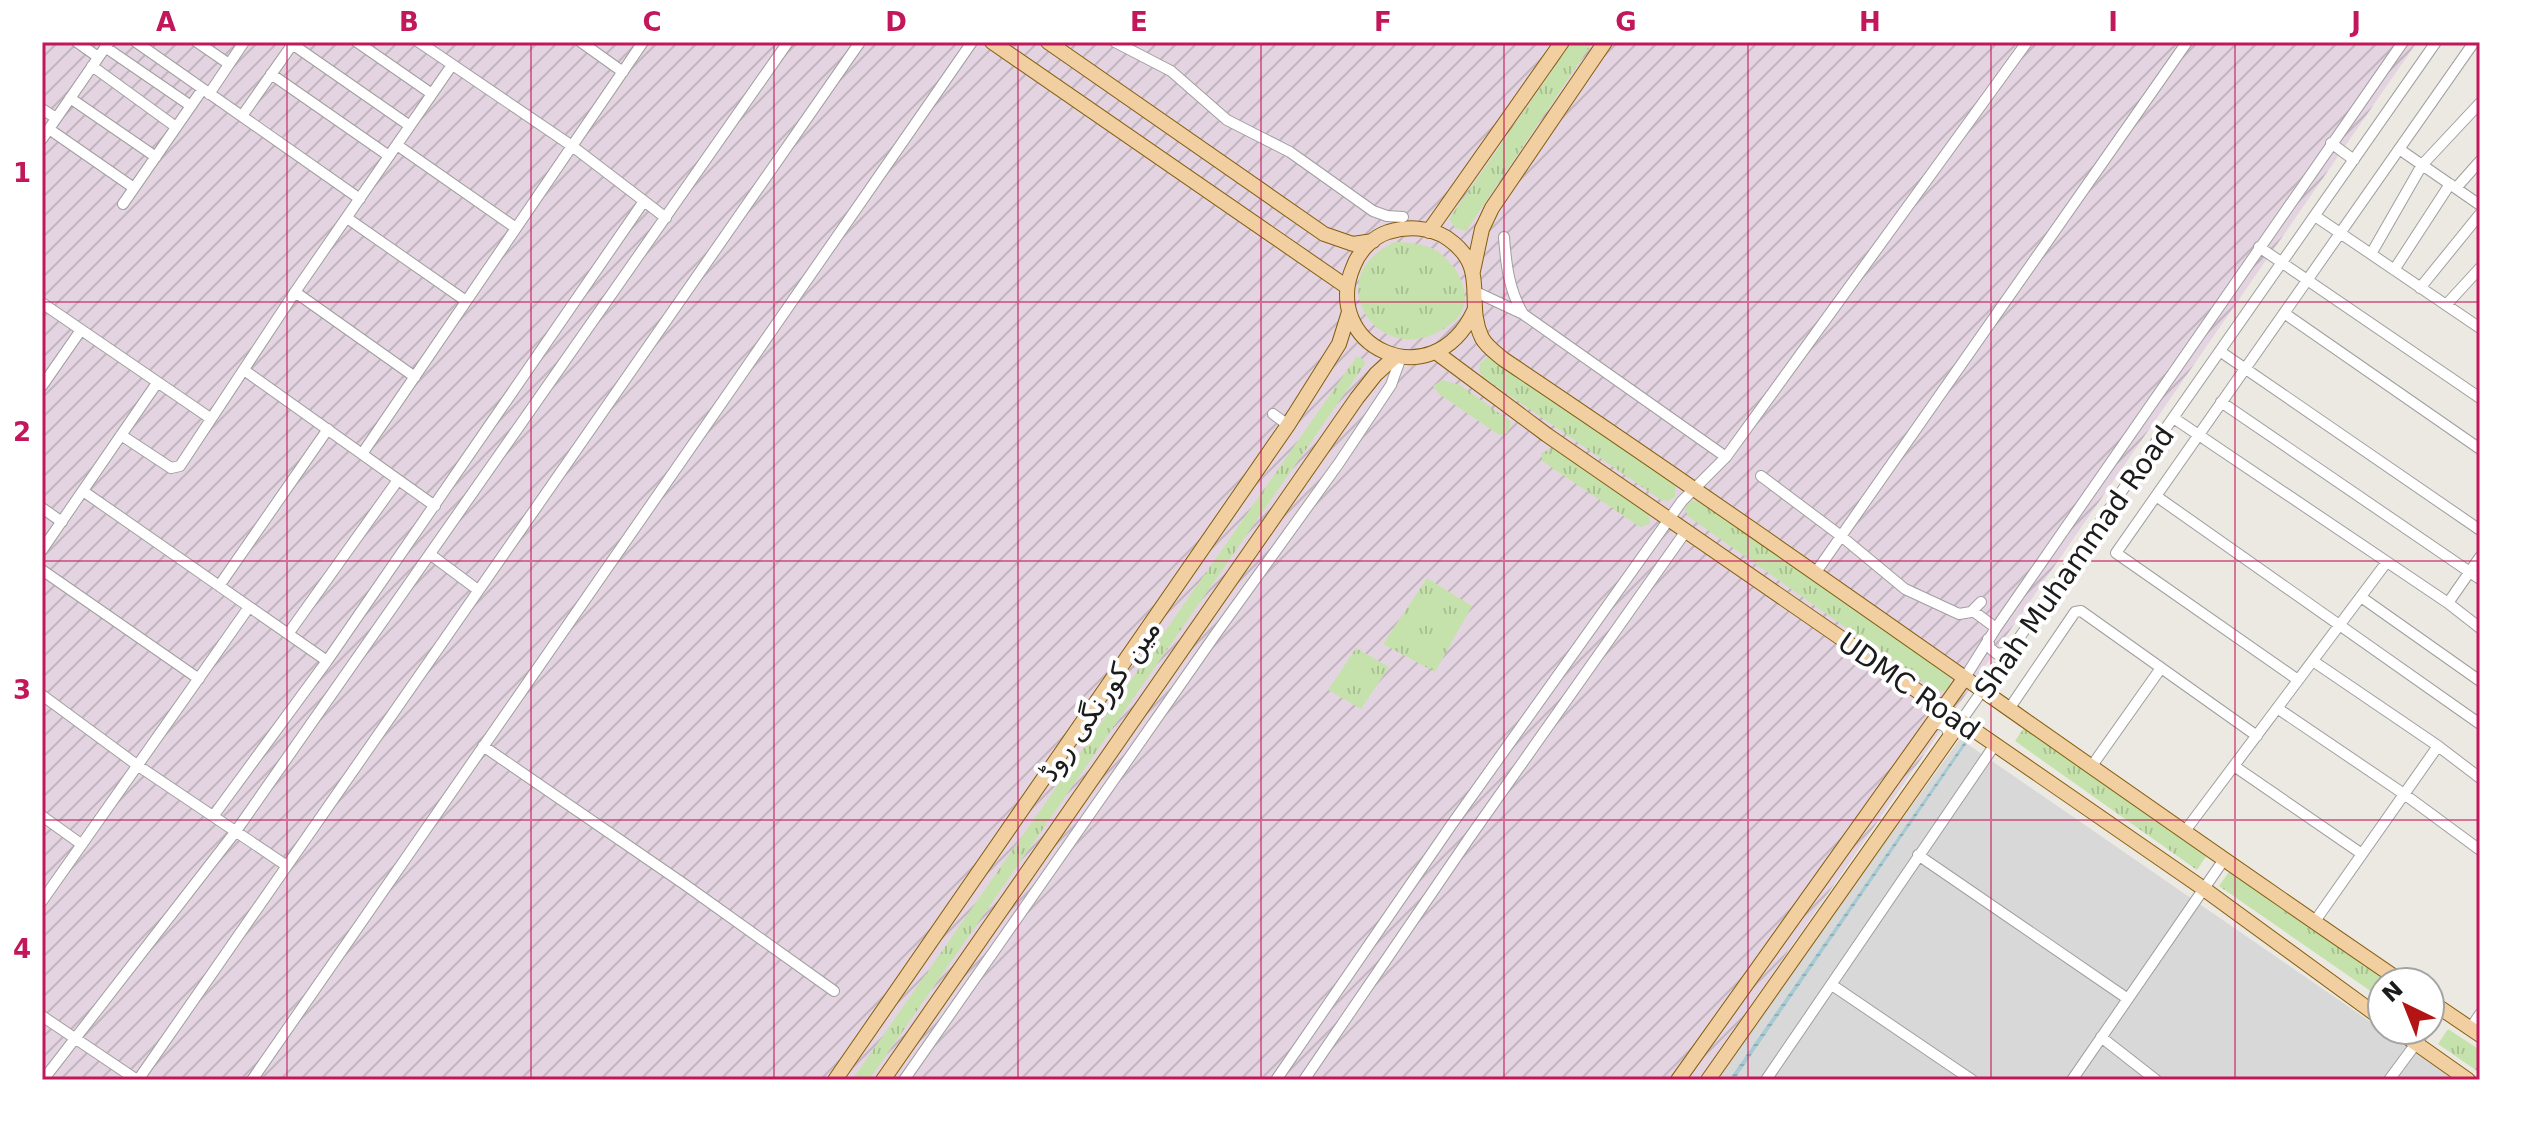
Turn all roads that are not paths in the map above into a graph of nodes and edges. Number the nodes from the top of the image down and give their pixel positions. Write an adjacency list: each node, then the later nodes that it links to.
1 (77, 42): 23 (street)
2 (136, 42): 28 (street)
3 (197, 42): 24 (street)
4 (244, 42): 24 (street)
5 (357, 42): 29 (street)
6 (419, 42): 25 (street)
7 (581, 42): 26 (street)
8 (643, 42): 26 (street)
9 (788, 42): 57 (street)
10 (860, 42): 126 (street)
11 (972, 42): 153 (street)
12 (992, 42): 70 (main road)
13 (1048, 42): 62 (main road)
14 (1115, 42): 62 (street)
15 (1562, 42): 59 (main road)
16 (1605, 42): 68 (main road)
17 (2027, 42): 102 (street)
18 (2187, 42): 114 (street)
19 (2403, 42): 39 (street, Shah Muhammad Road)
20 (2436, 42): 45 (street, Shah Muhammad Road)
21 (293, 43): 27 (street); 36 (street)
22 (2474, 45): 42 (street)
23 (101, 53): 30 (street); 32 (street); 37 (street)
24 (229, 64): 28 (street)
25 (452, 65): 29 (street); 41 (street)
26 (623, 72): 41 (street)
27 (271, 74): 34 (street); 43 (street)
28 (206, 92): 32 (street); 34 (street)
29 (432, 94): 36 (street)
30 (70, 98): 35 (street); 44 (street)
31 (2480, 103): 47 (street)
32 (191, 106): 37 (street)
33 (42, 109): 35 (street)
34 (242, 116): 50 (street)
35 (56, 118): 38 (street)
36 (410, 126): 40 (street)
37 (176, 127): 44 (street)
38 (45, 134): 49 (street)
39 (2331, 143): 45 (street); 63 (street, Shah Muhammad Road)
40 (397, 145): 43 (street); 58 (street)
41 (572, 146): 51 (street); 58 (street)
42 (2399, 149): 47 (street); 60 (street)
43 (389, 156): 50 (street)
44 (156, 157): 49 (street)
45 (2354, 160): 55 (street, Shah Muhammad Road)
46 (2480, 161): 48 (street)
47 (2422, 165): 48 (street); 64 (street)
48 (2453, 186): 53 (street); 67 (street)
49 (134, 188): 52 (street)
50 (360, 199): 56 (street)
51 (644, 201): 57 (street); 108 (street)
52 (123, 204)
53 (2480, 205)
54 (2480, 214): 71 (street)
55 (2315, 216): 60 (street); 65 (street, Shah Muhammad Road)
56 (347, 218): 72 (street); 74 (street)
57 (666, 218): 116 (street)
58 (516, 228): 74 (street)
59 (1429, 231): 62 (main road); 68 (main road)
60 (2340, 233): 64 (street); 69 (street)
61 (1504, 237): 80 (street)
62 (1373, 240): 70 (main road)
63 (2259, 247): 65 (street); 131 (street, Shah Muhammad Road)
64 (2371, 254): 67 (street)
65 (2283, 263): 69 (street); 83 (street, Shah Muhammad Road)
66 (2480, 268): 76 (street)
67 (2394, 270): 71 (street)
68 (1473, 271): 73 (main road)
69 (2308, 279): 79 (street); 91 (street)
70 (1347, 287): 78 (main road)
71 (2420, 288): 76 (street)
72 (295, 292): 87 (street); 88 (street)
73 (1476, 292): 77 (main road); 80 (street)
74 (466, 301): 88 (street)
75 (42, 303): 82 (street)
76 (2446, 305): 81 (street)
77 (1474, 311): 84 (main road); 105 (main road, UDMC Road)
78 (1349, 312): 85 (main road); 96 (main road, مین کورنگی روڈ)
79 (2284, 313): 86 (street); 100 (street)
80 (1523, 314): 102 (street)
81 (2479, 326)
82 (81, 330): 89 (street); 90 (street)
83 (2221, 352): 86 (street); 95 (street, Shah Muhammad Road)
84 (1437, 353): 85 (main road); 110 (main road, UDMC Road)
85 (1398, 357): 117 (main road, مین کورنگی روڈ); 120 (street)
86 (2245, 368): 92 (street); 112 (street)
87 (244, 370): 94 (street); 97 (street)
88 (415, 377): 101 (street)
89 (157, 383): 94 (street); 98 (street)
90 (42, 386)
91 (2480, 398)
92 (2221, 402): 99 (street); 123 (street)
93 (1273, 414): 96 (street)
94 (210, 418): 98 (street)
95 (2175, 419): 99 (street); 135 (street, Shah Muhammad Road)
96 (1288, 425): 194 (main road, مین کورنگی روڈ)
97 (328, 429): 101 (street); 125 (street)
98 (121, 435): 106 (street)
99 (2198, 435): 107 (street); 119 (street)
100 (2480, 449)
101 (362, 454): 104 (street)
102 (1726, 457): 105 (street)
103 (1761, 476): 114 (street)
104 (398, 480): 108 (street); 133 (street)
105 (1694, 489): 110 (street); 122 (main road, UDMC Road)
106 (83, 491): 111 (street); 125 (street)
107 (2156, 496): 130 (street); 141 (street)
108 (435, 506): 136 (street)
109 (42, 508): 111 (street)
110 (1670, 519): 113 (main road, UDMC Road); 163 (street)
111 (62, 522): 115 (street)
112 (2480, 530)
113 (1686, 531): 147 (main road, UDMC Road); 166 (street)
114 (1841, 536): 122 (street); 131 (street)
115 (42, 550)
116 (431, 555): 126 (street); 164 (street)
117 (1246, 555): 120 (street); 195 (main road, مین کورنگی روڈ)
118 (2480, 557): 123 (street)
119 (2386, 563): 127 (street); 128 (street)
120 (1263, 568): 196 (street)
121 (42, 570): 139 (street)
122 (1816, 572): 140 (main road, UDMC Road)
123 (2470, 572): 124 (street); 128 (street)
124 (2480, 579)
125 (219, 586): 129 (street)
126 (478, 590): 172 (street)
127 (2361, 597): 130 (street); 142 (street)
128 (2448, 603): 132 (street)
129 (249, 607): 133 (street); 139 (street)
130 (2340, 625): 137 (street); 149 (street)
131 (1996, 628): 134 (street, Shah Muhammad Road)
132 (2480, 628)
133 (288, 634): 136 (street)
134 (1988, 639): 135 (street); 140 (street, Shah Muhammad Road)
135 (2010, 652): 143 (street, Shah Muhammad Road)
136 (327, 661): 161 (street)
137 (2313, 661): 141 (street); 155 (street)
138 (2161, 668): 146 (street); 151 (street); 158 (street)
139 (199, 679): 156 (street)
140 (1964, 679): 143 (main road, UDMC Road); 147 (main road, Shah Muhammad Road)
141 (2298, 680): 145 (street)
142 (2480, 681)
143 (1983, 691): 146 (main road, UDMC Road); 148 (street, Shah Muhammad Road)
144 (42, 695): 156 (street)
145 (2277, 708): 151 (street); 160 (street)
146 (2009, 709): 158 (main road, UDMC Road)
147 (1943, 710): 148 (main road, UDMC Road); 150 (main road, Shah Muhammad Road)
148 (1961, 721): 152 (main road, Shah Muhammad Road); 154 (main road, UDMC Road)
149 (2480, 724)
150 (1929, 727): 152 (street); 199 (main road, Shah Muhammad Road)
151 (2257, 736): 157 (street)
152 (1949, 738): 200 (main road, Shah Muhammad Road)
153 (483, 746): 180 (street); 193 (street)
154 (1994, 746): 170 (street); 173 (main road, UDMC Road)
155 (2438, 746): 159 (street); 160 (street)
156 (137, 765): 161 (street); 167 (street)
157 (2234, 766): 165 (street); 169 (street)
158 (2091, 767): 165 (main road, UDMC Road)
159 (2480, 778)
160 (2404, 794): 168 (street); 169 (street)
161 (214, 815): 164 (street)
162 (42, 816): 167 (street)
163 (1452, 824): 166 (street); 176 (street)
164 (236, 831): 172 (street); 188 (street)
165 (2185, 831): 171 (main road, UDMC Road)
166 (1470, 837): 177 (street)
167 (81, 844): 174 (street)
168 (2480, 850)
169 (2362, 854): 175 (street)
170 (1918, 855): 179 (street); 181 (street)
171 (2225, 858): 173 (street); 175 (main road, UDMC Road)
172 (287, 866): 192 (street)
173 (2204, 889): 181 (street); 182 (main road, UDMC Road)
174 (42, 901)
175 (2315, 921): 178 (main road, UDMC Road)
176 (1373, 940): 177 (street); 197 (street)
177 (1391, 953): 198 (street)
178 (2379, 966)
179 (1832, 985): 201 (street); 202 (street)
180 (834, 991)
181 (2128, 999): 187 (street)
182 (2366, 1007)
183 (2446, 1012): 186 (main road)
184 (2480, 1014): 186 (street)
185 (42, 1016): 188 (street)
186 (2475, 1032)
187 (2101, 1037): 203 (street); 204 (street)
188 (75, 1038): 191 (street); 192 (street)
189 (2414, 1046): 205 (street)
190 (2419, 1046): 206 (main road)
191 (43, 1080)
192 (137, 1080)
193 (252, 1080)
194 (835, 1080)
195 (883, 1080)
196 (904, 1080)
197 (1276, 1080)
198 (1304, 1080)
199 (1678, 1080)
200 (1708, 1080)
201 (1766, 1080)
202 (1972, 1080)
203 (2072, 1080)
204 (2156, 1080)
205 (2389, 1080)
206 (2468, 1080)

